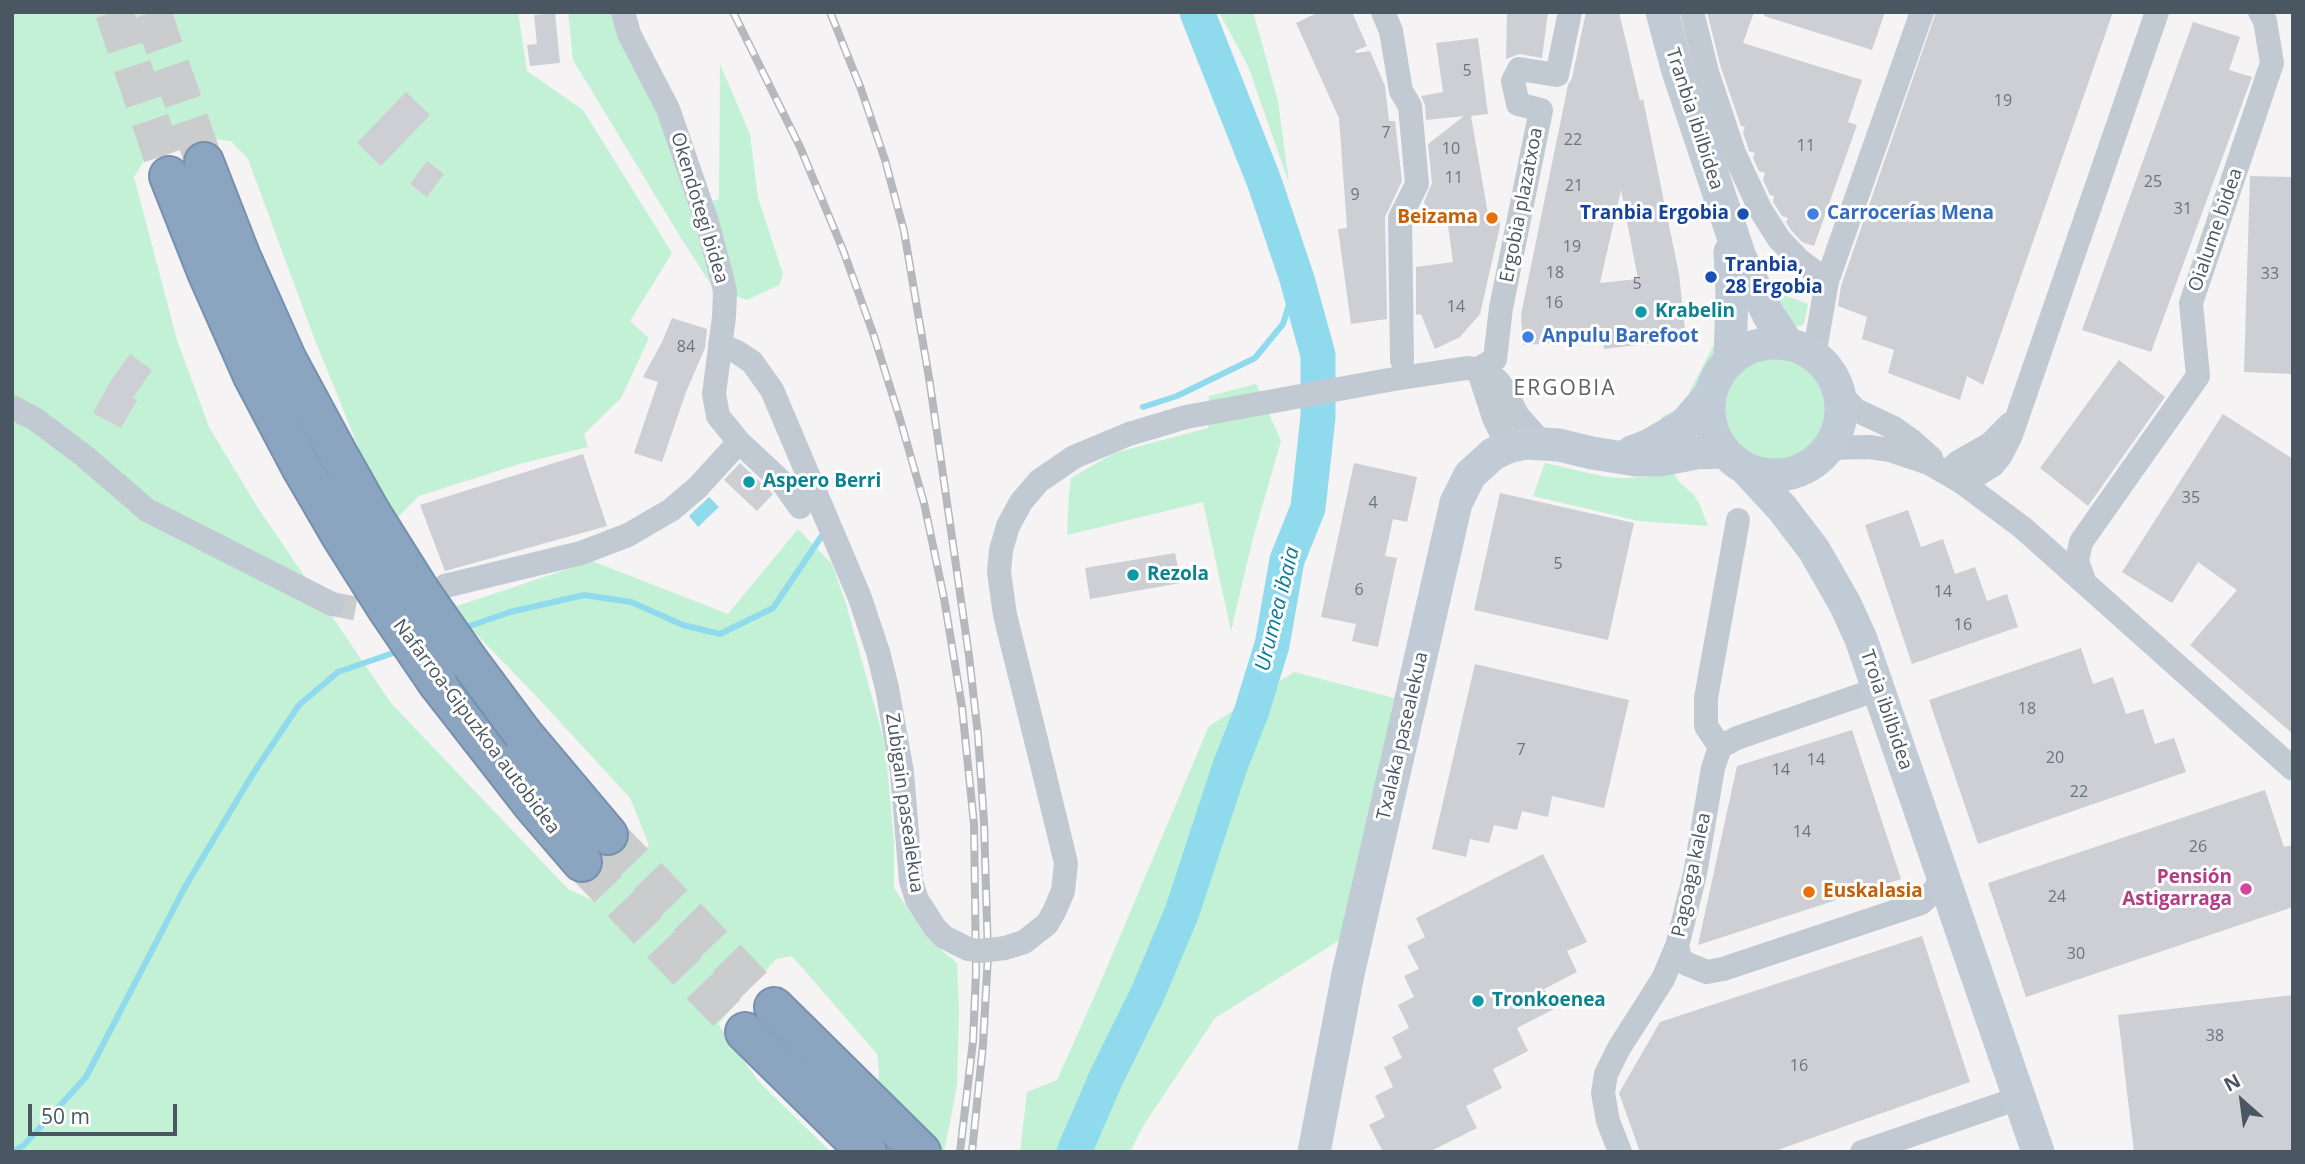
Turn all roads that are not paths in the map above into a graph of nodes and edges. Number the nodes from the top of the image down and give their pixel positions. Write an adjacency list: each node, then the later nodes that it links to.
1 (623, 12): 11 (street, Okendotegi bidea)
2 (1383, 12): 13 (street)
3 (1570, 12): 15 (street, Ergobia plazatxoa)
4 (1662, 12): 9 (main road, Tranbia ibilbidea)
5 (1692, 12): 10 (street)
6 (1922, 12): 10 (street)
7 (2157, 12): 25 (street)
8 (2260, 12): 29 (street, Oialume bidea)
9 (1728, 225): 12 (main road, Tranbia ibilbidea); 14 (main road, Tranbia ibilbidea)
10 (1827, 281): 12 (street)
11 (720, 345): 15 (street, Zubigain pasealekua, bridge); 19 (street, Okendotegi bidea)
12 (1801, 350): 14 (main road); 16 (main road)
13 (1402, 360)
14 (1730, 361): 17 (main road)
15 (1478, 369): 20 (street); 21 (street)
16 (1839, 393): 23 (main road); 25 (street)
17 (1710, 395): 22 (main road, Txalaka pasealekua); 24 (main road)
18 (12, 407): 31 (street)
19 (739, 442): 26 (street, Okendotegi bidea); 30 (street)
20 (1542, 443): 21 (main road, Txalaka pasealekua); 22 (main road, Txalaka pasealekua)
21 (1508, 447): 44 (main road, Txalaka pasealekua)
22 (1613, 456): 24 (main road, Txalaka pasealekua)
23 (1818, 457): 24 (main road); 25 (street); 28 (main road, Troia ibilbidea)
24 (1735, 460): 28 (main road, Troia ibilbidea)
25 (1953, 477): 29 (street)
26 (800, 507)
27 (1738, 520): 33 (street)
28 (1814, 550): 32 (main road, Troia ibilbidea)
29 (2085, 583): 34 (street)
30 (445, 586)
31 (332, 604)
32 (1878, 689): 33 (street); 37 (main road, Troia ibilbidea)
33 (1720, 747): 38 (street, Pagoaga kalea)
34 (2293, 769)
35 (608, 835): 36 (highway, Nafarroa-Gipuzkoa autobidea, bridge)
36 (582, 862)
37 (1943, 876): 38 (street); 41 (main road, Troia ibilbidea)
38 (1677, 946): 45 (street, Pagoaga kalea)
39 (774, 1007): 43 (highway)
40 (745, 1032): 42 (highway)
41 (2019, 1098): 46 (street); 47 (main road, Troia ibilbidea)
42 (867, 1152)
43 (920, 1152)
44 (1314, 1152)
45 (1620, 1152)
46 (1862, 1152)
47 (2038, 1152)

